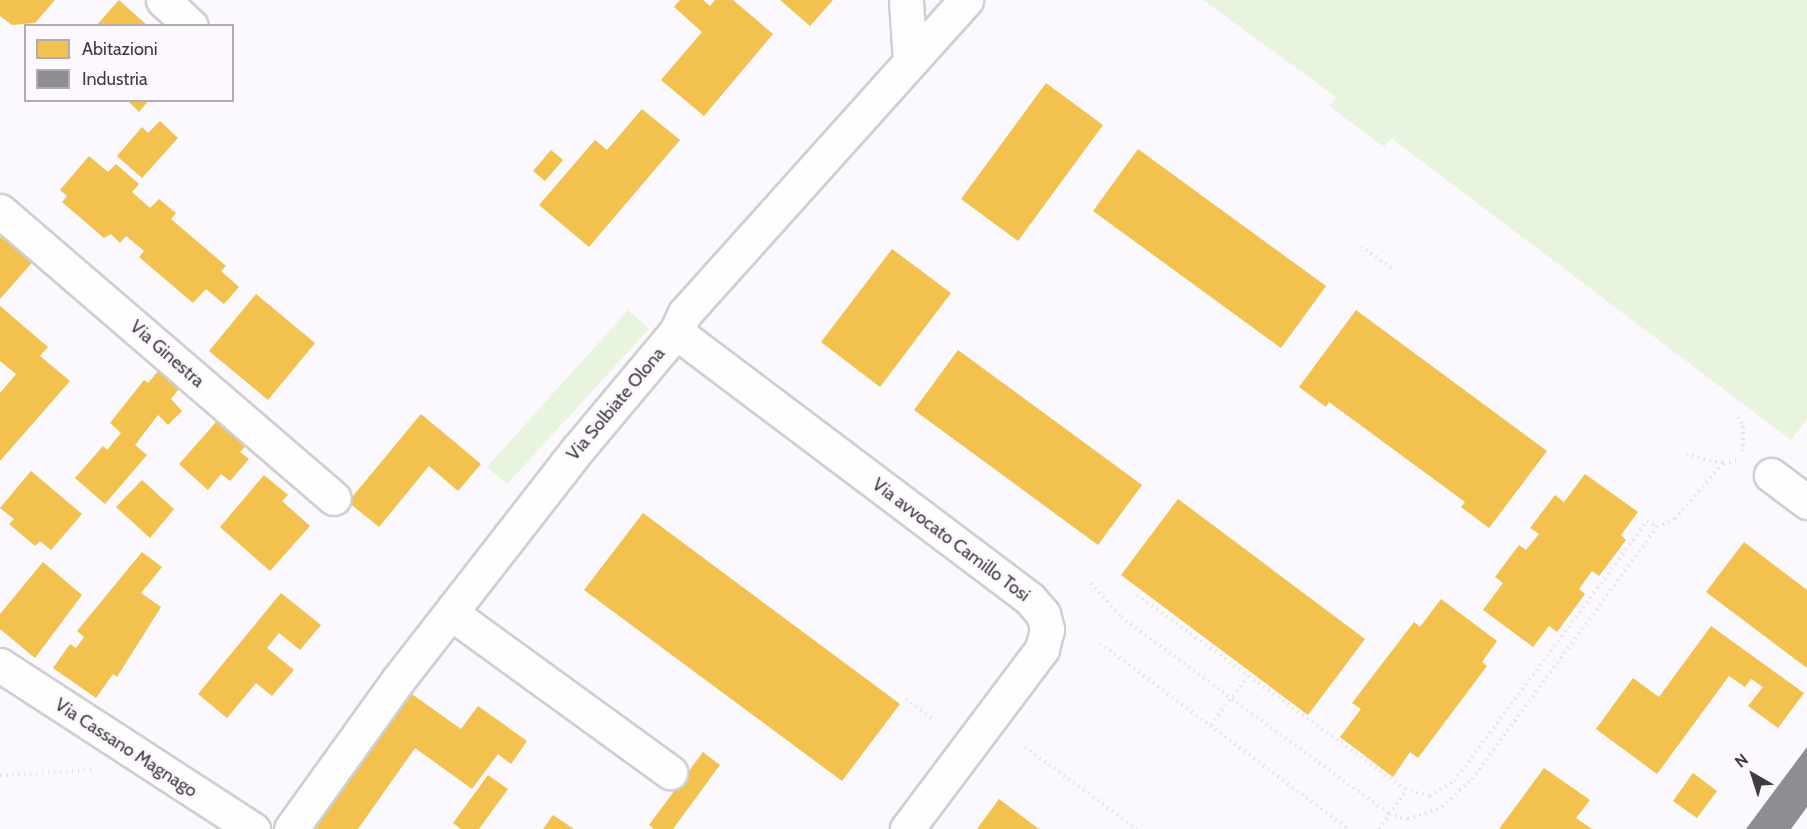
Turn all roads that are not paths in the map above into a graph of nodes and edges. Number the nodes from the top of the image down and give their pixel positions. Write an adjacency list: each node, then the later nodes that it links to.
1 (163, 0): 4 (street)
2 (906, 0): 5 (street)
3 (966, 0): 5 (street, Via Solbiate Olona)
4 (188, 24)
5 (910, 62): 7 (street, Via Solbiate Olona)
6 (0, 211): 9 (street, Via Ginestra)
7 (676, 332): 11 (street, Via Solbiate Olona); 16 (street, Via avvocato Camillo Tosi)
8 (1772, 475): 10 (street)
9 (334, 498)
10 (1807, 502)
11 (451, 613): 13 (street); 15 (street, Via Solbiate Olona)
12 (0, 665): 14 (street, Via Cassano Magnago)
13 (670, 772)
14 (253, 829)
15 (291, 829)
16 (908, 829)

